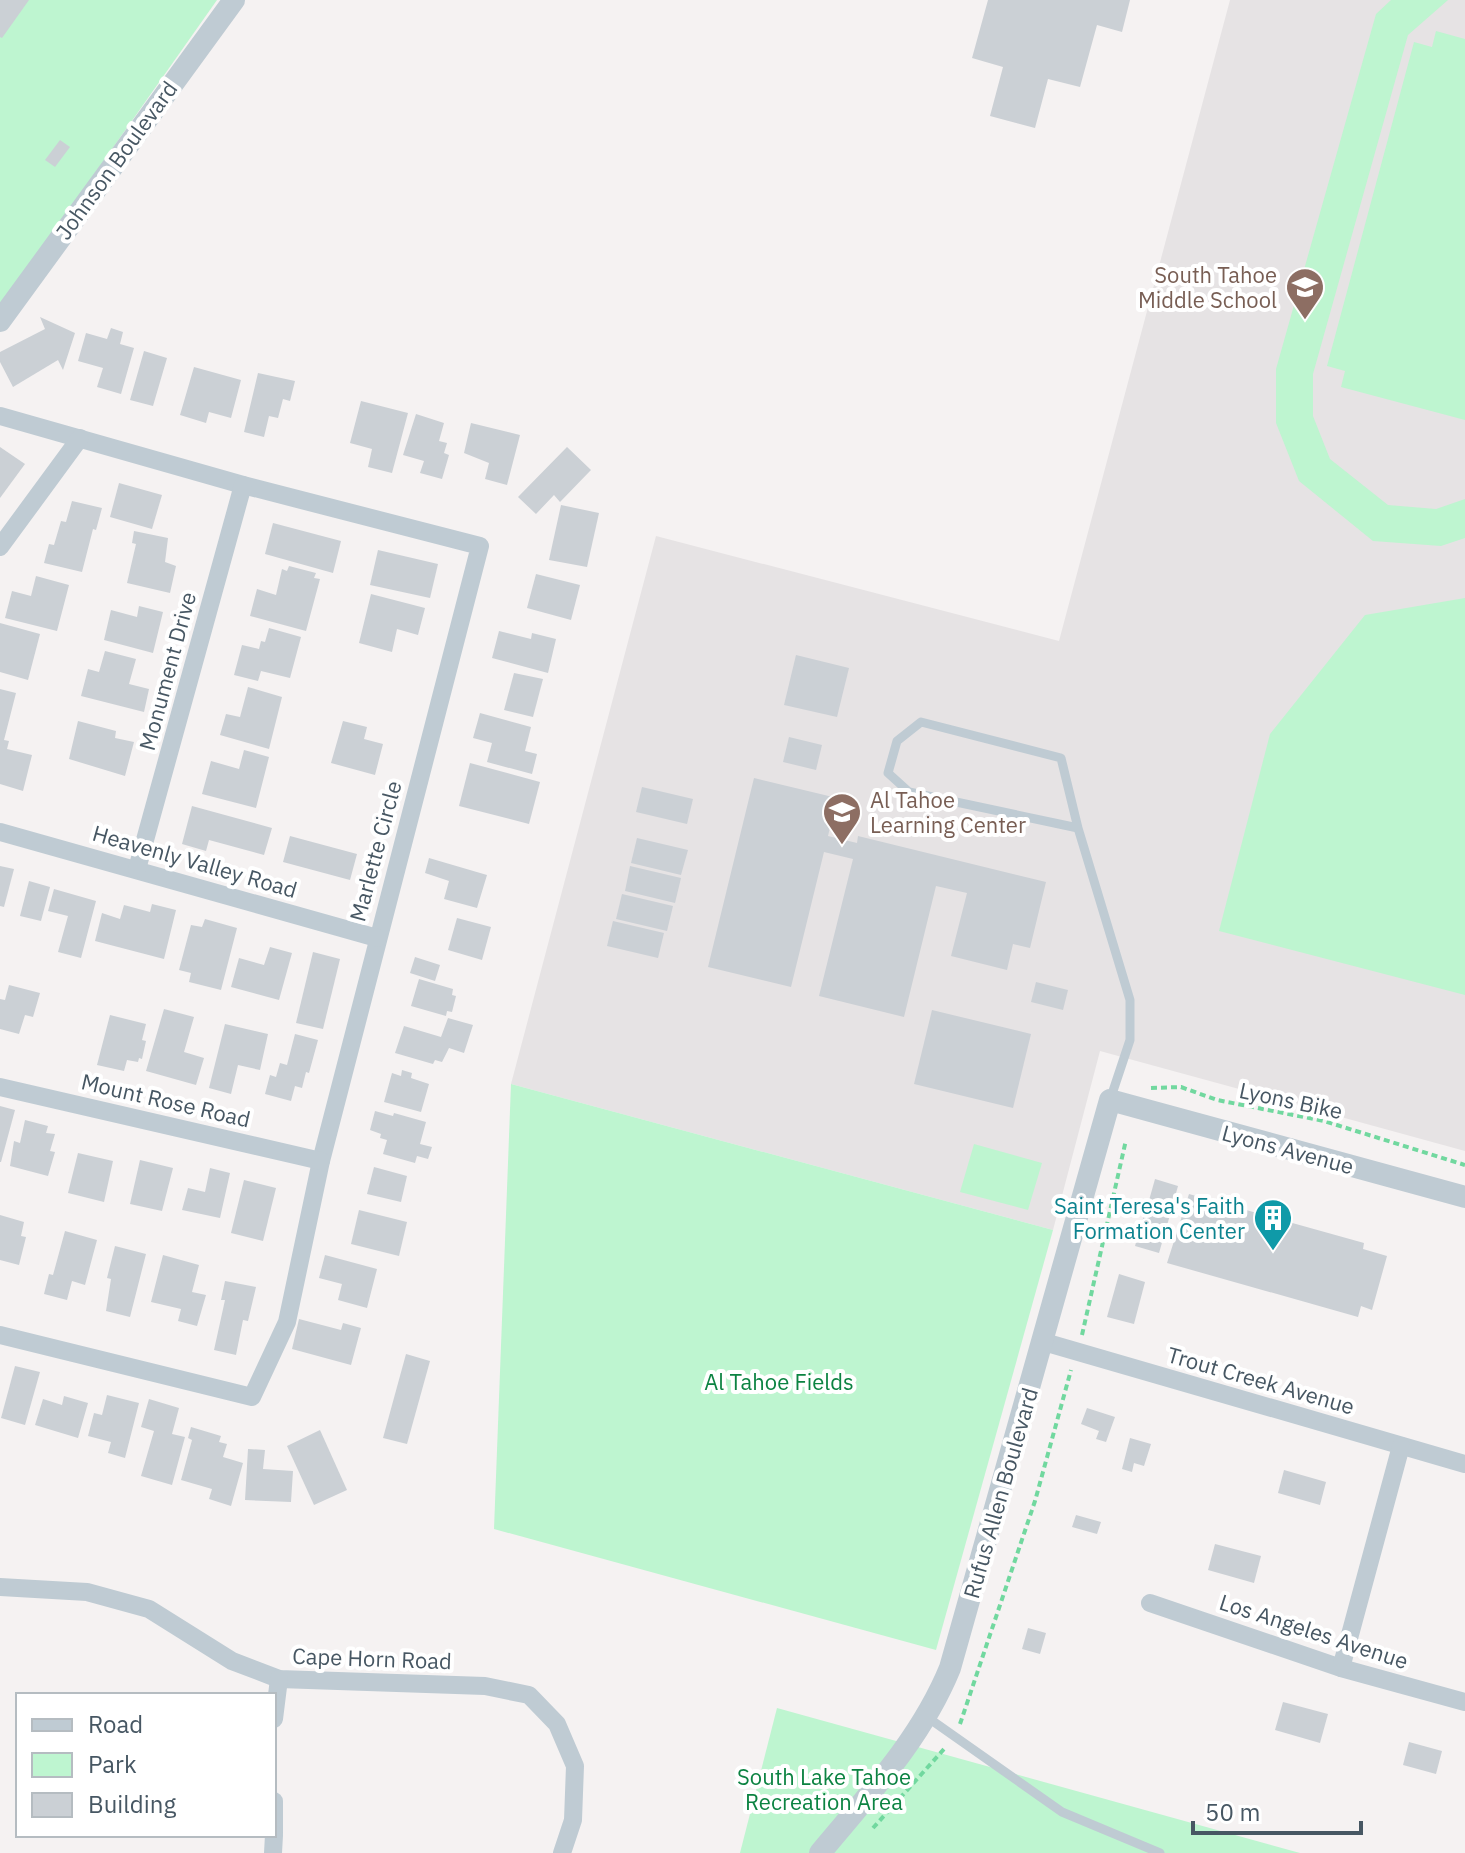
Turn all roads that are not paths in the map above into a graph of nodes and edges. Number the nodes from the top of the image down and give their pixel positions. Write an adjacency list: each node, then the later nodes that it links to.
1 (234, 0): 2 (street, Johnson Boulevard)
2 (0, 321)
3 (0, 416): 4 (street, Marlette Circle)
4 (80, 438): 5 (street, Marlette Circle); 6 (street)
5 (243, 485): 9 (street, Monument Drive); 10 (street, Marlette Circle)
6 (0, 547)
7 (1078, 828): 7 (lane); 12 (lane)
8 (0, 832): 9 (street, Heavenly Valley Road)
9 (137, 869): 10 (street, Heavenly Valley Road)
10 (377, 938): 13 (street, Marlette Circle)
11 (0, 1087): 13 (street, Mount Rose Road)
12 (1110, 1100): 14 (street, Lyons Avenue); 16 (street, Rufus Allen Boulevard)
13 (321, 1161): 15 (street, Marlette Circle)
14 (1465, 1197)
15 (0, 1335)
16 (1044, 1342): 17 (street, Trout Creek Avenue); 25 (street, Rufus Allen Boulevard)
17 (1401, 1446): 18 (street, Trout Creek Avenue); 21 (street)
18 (1465, 1464)
19 (0, 1587): 22 (street, Cape Horn Road)
20 (1150, 1603): 21 (street, Los Angeles Avenue)
21 (1341, 1668): 23 (street, Los Angeles Avenue)
22 (279, 1679): 24 (street); 26 (street, Cape Horn Road)
23 (1465, 1702)
24 (276, 1703)
25 (927, 1717): 27 (street, Rufus Allen Boulevard); 28 (lane)
26 (562, 1853)
27 (820, 1853)
28 (1160, 1853)

